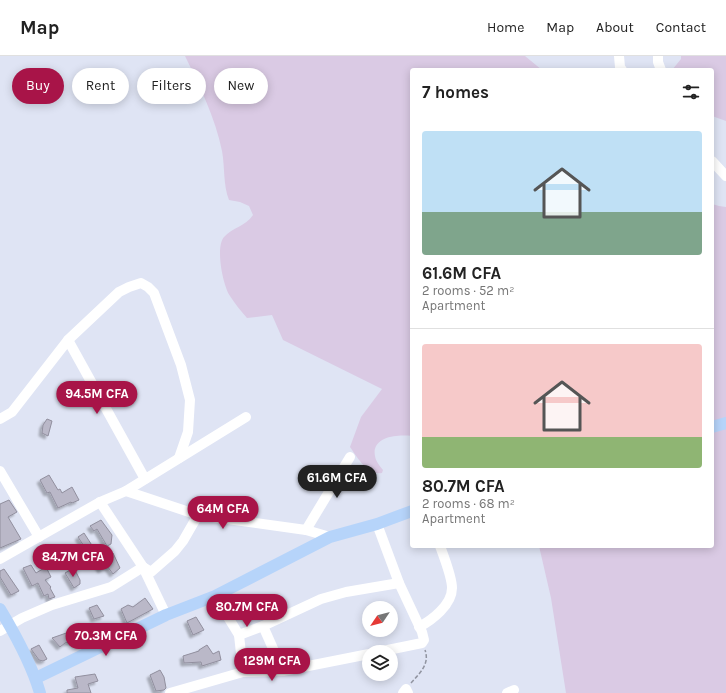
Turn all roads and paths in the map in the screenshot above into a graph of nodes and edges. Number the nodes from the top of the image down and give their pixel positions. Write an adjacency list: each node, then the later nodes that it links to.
1 (619, 56): 3 (street)
2 (658, 56): 4 (street)
3 (621, 68)
4 (660, 68)
5 (714, 163): 6 (street)
6 (726, 176)
7 (68, 340): 9 (street); 13 (street); 15 (street)
8 (246, 417): 13 (street)
9 (0, 419)
10 (726, 424): 11 (main road)
11 (714, 427)
12 (350, 457): 21 (street)
13 (179, 458): 15 (street)
14 (0, 471): 22 (street)
15 (145, 479): 16 (street)
16 (126, 491): 17 (street); 19 (street)
17 (100, 502): 22 (street); 26 (street)
18 (410, 512): 20 (main road)
19 (198, 515): 21 (street); 26 (street)
20 (377, 524): 23 (main road); 27 (street)
21 (306, 530): 23 (street)
22 (39, 537): 25 (street)
23 (330, 537): 28 (main road)
24 (441, 548): 32 (street)
25 (0, 560)
26 (143, 567): 30 (street); 33 (street)
27 (399, 583): 31 (street); 32 (street)
28 (215, 596): 30 (main road); 34 (street)
29 (0, 609): 33 (main road)
30 (166, 615): 40 (main road)
31 (263, 626): 34 (street); 38 (street)
32 (419, 627): 35 (street)
33 (5, 628): 40 (main road)
34 (239, 635): 39 (street)
35 (422, 643): 36 (street); 42 (path)
36 (398, 648)
37 (362, 655): 38 (street)
38 (283, 671): 39 (street)
39 (243, 672): 41 (street)
40 (36, 678): 43 (main road)
41 (181, 692): 44 (street)
42 (406, 692)
43 (37, 693)
44 (170, 693)

